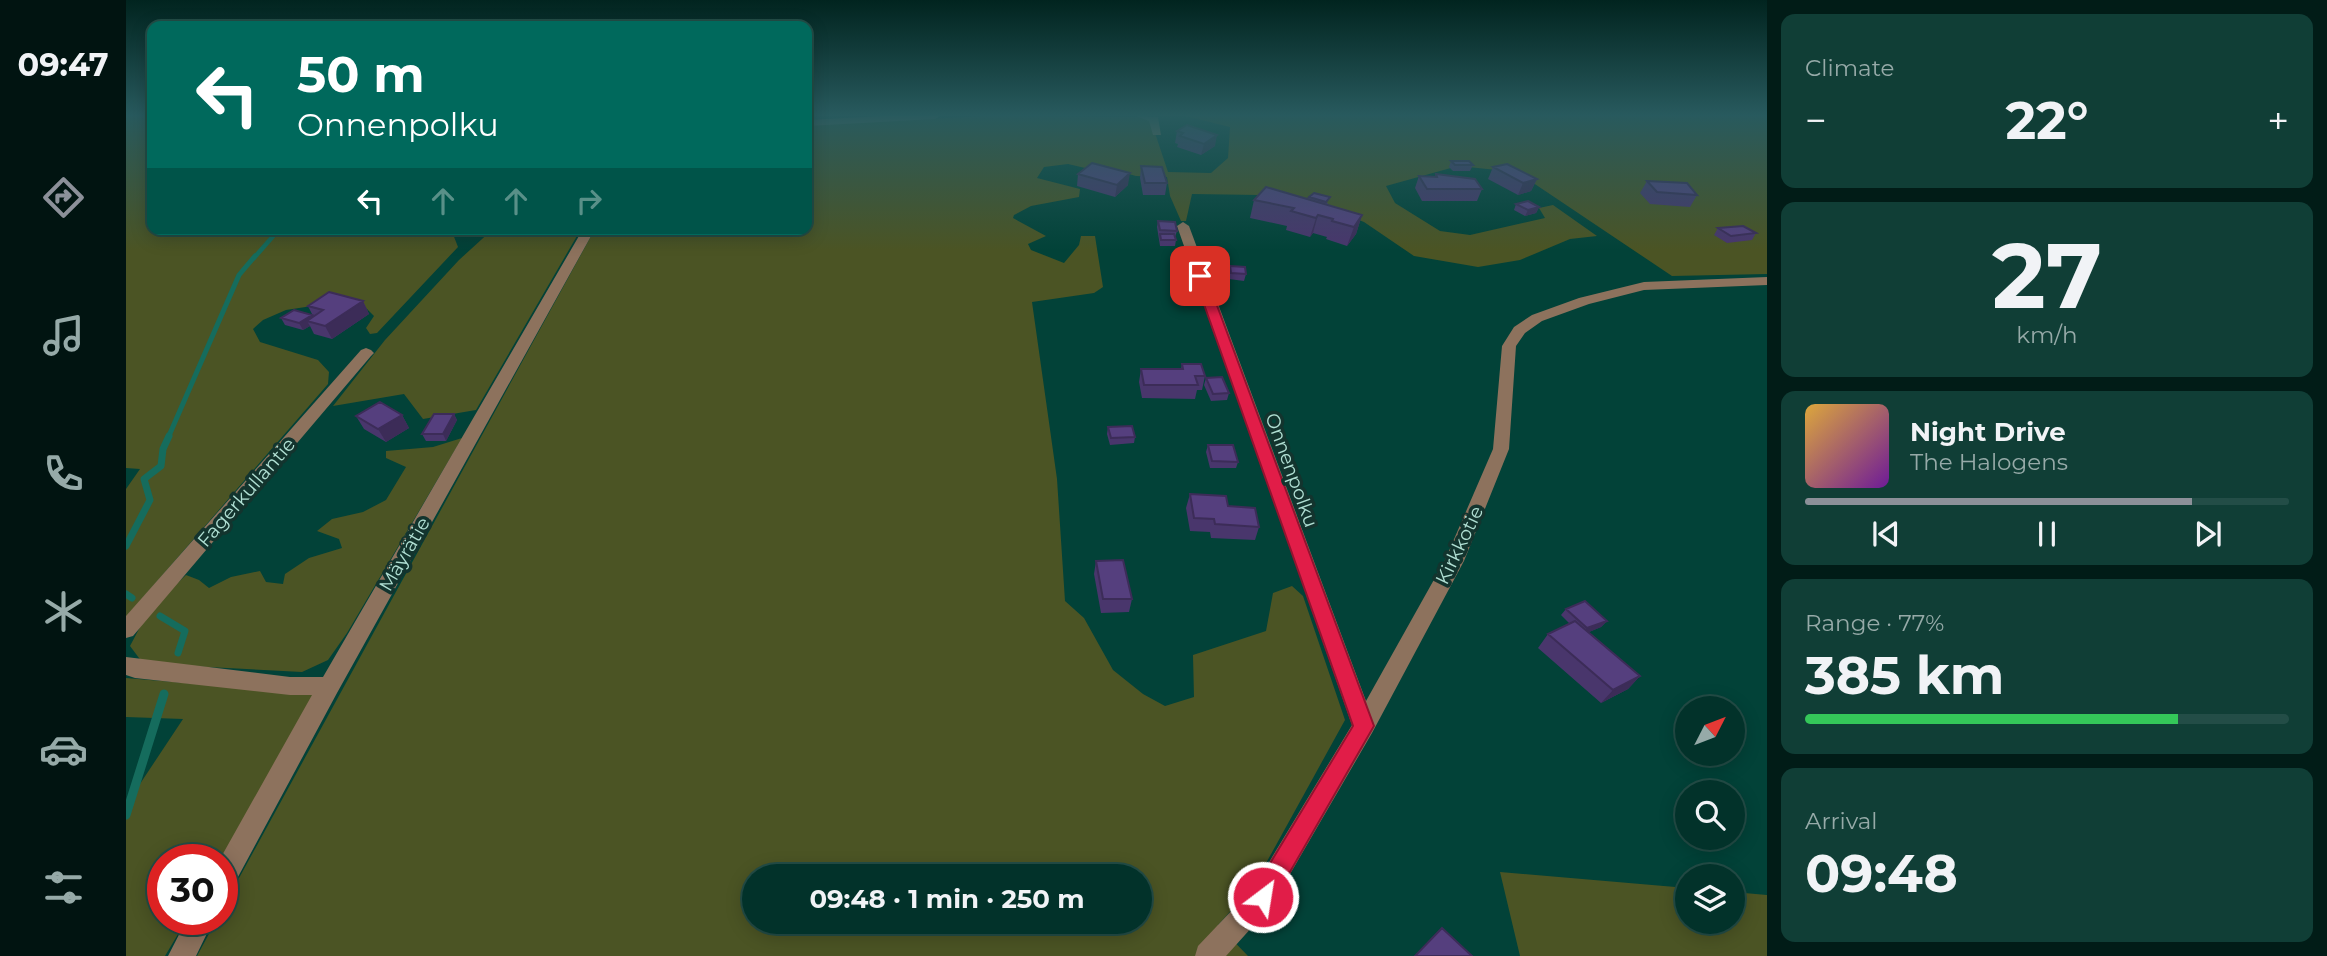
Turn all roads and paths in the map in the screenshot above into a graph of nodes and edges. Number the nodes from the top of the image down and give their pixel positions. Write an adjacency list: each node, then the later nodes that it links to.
1 (1182, 226): 8 (street, Onnenpolku)
2 (586, 235): 7 (street, Mäyrätie)
3 (1767, 281): 8 (street, Kirkkotie)
4 (366, 354): 5 (street, Fagerkullantie)
5 (126, 630)
6 (126, 666): 7 (street)
7 (329, 686): 9 (street, Mäyrätie)
8 (1364, 726): 12 (street, Kirkkotie)
9 (238, 852)
10 (192, 935): 11 (street)
11 (181, 956)
12 (1208, 956)

